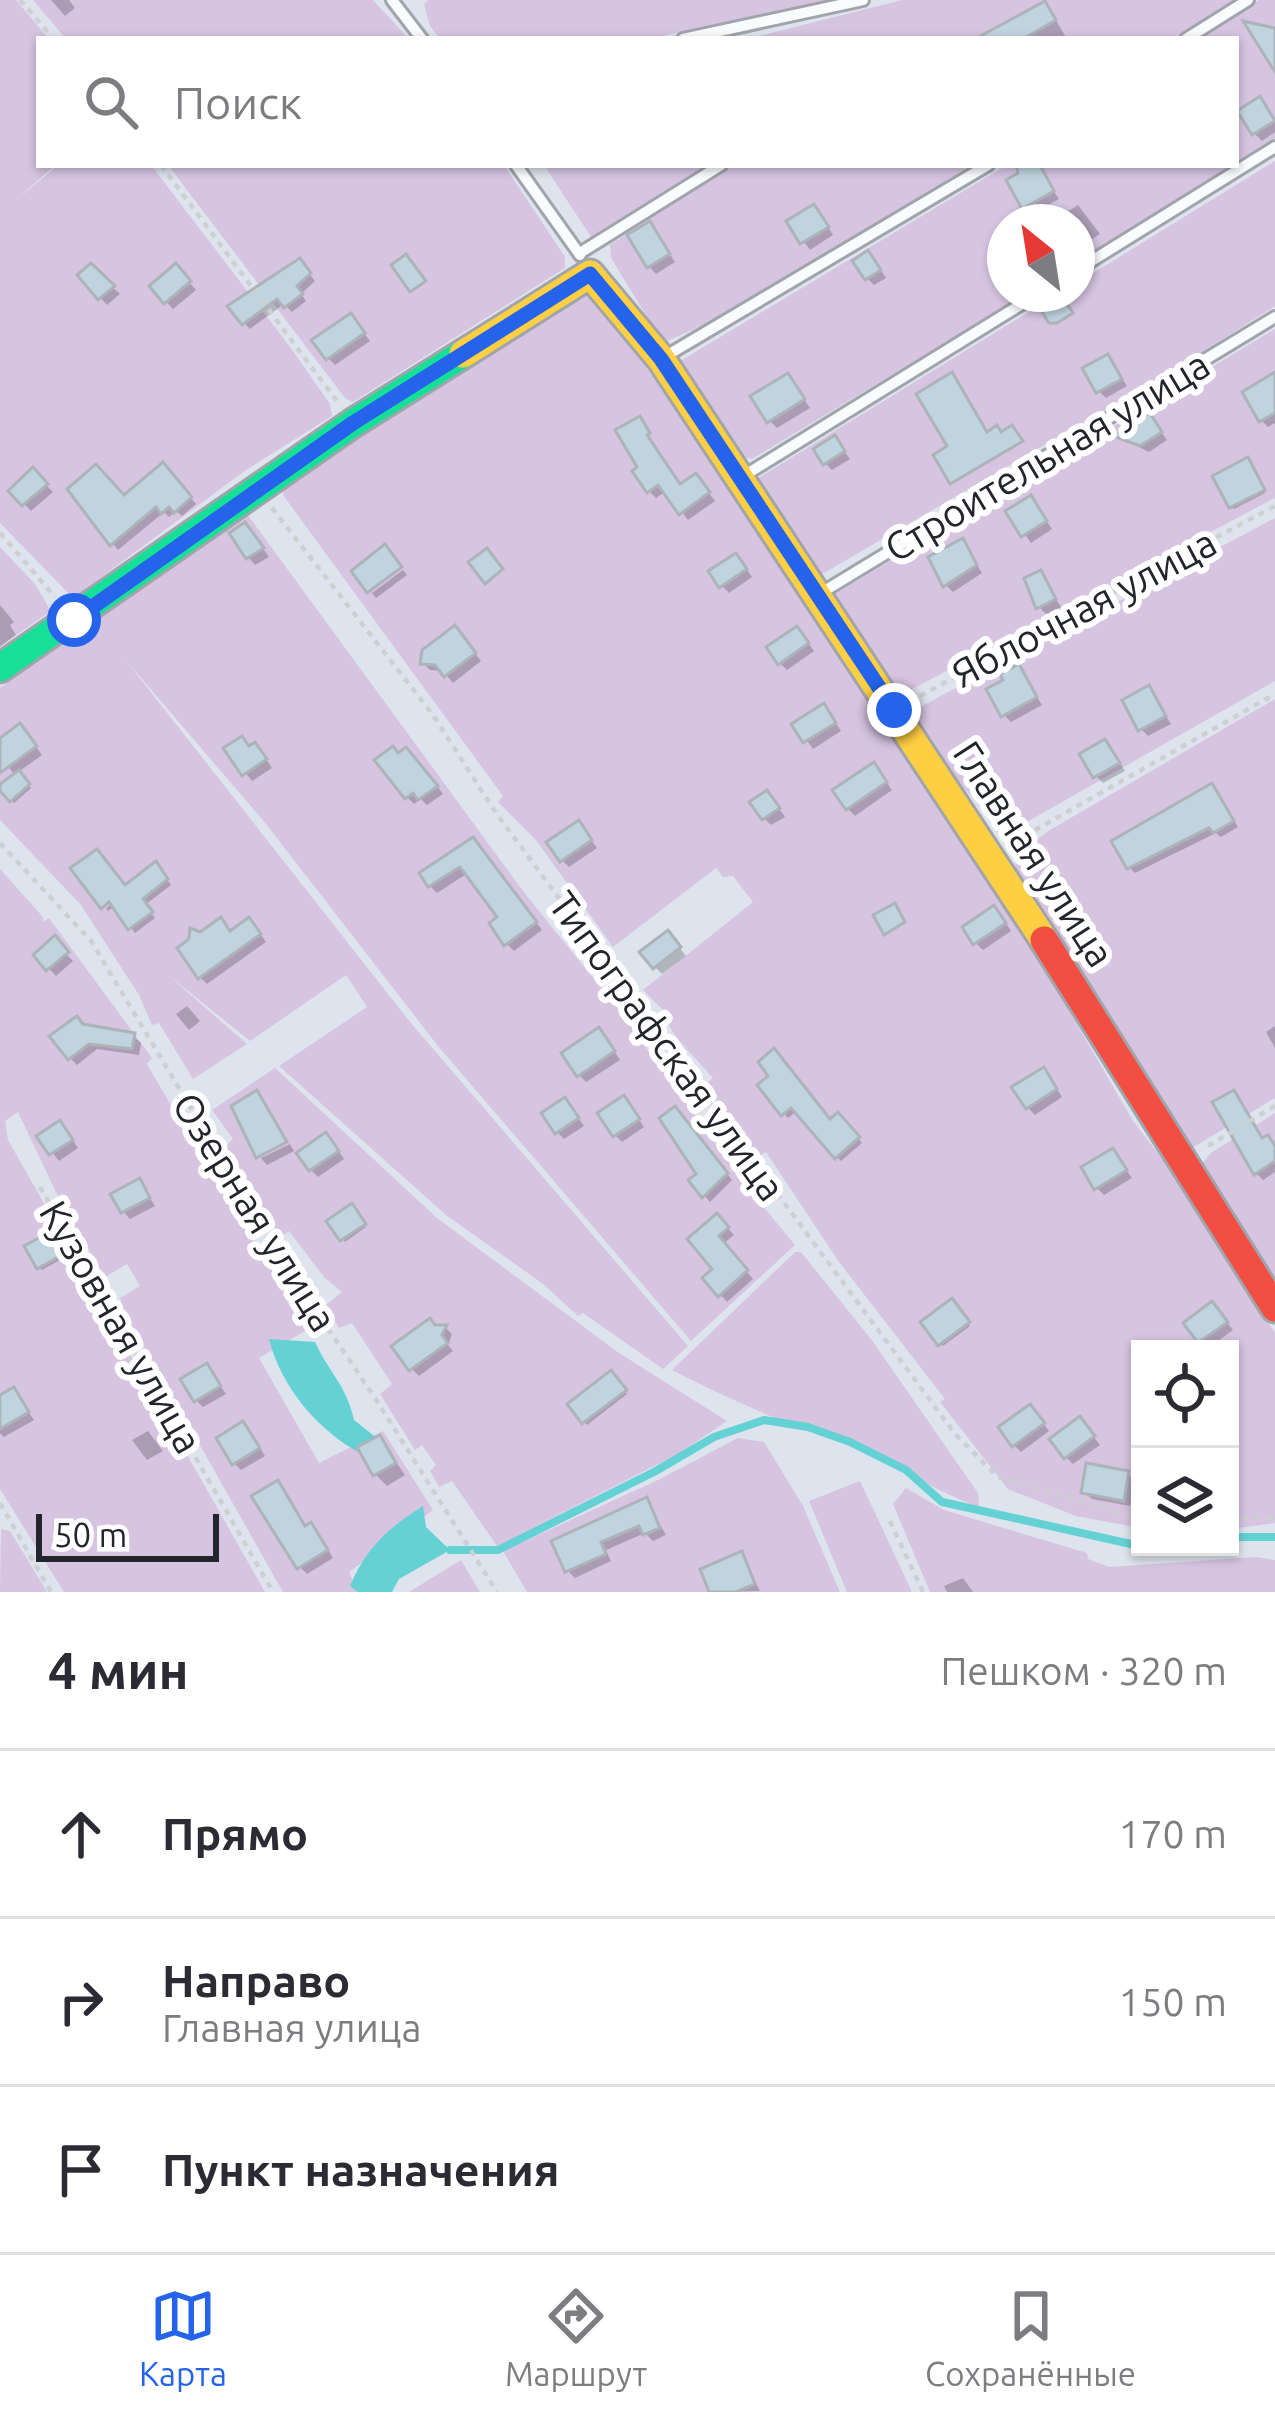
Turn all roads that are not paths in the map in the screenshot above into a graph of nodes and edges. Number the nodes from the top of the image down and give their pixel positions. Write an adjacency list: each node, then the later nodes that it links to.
1 (412, 0): 4 (lane)
2 (863, 0): 6 (lane)
3 (1248, 0): 7 (lane)
4 (396, 4): 5 (lane)
5 (420, 36)
6 (697, 36)
7 (1191, 36)
8 (1275, 147): 12 (lane)
9 (518, 168): 13 (lane)
10 (717, 168): 13 (lane)
11 (983, 168): 16 (lane)
12 (1095, 259)
13 (585, 264): 16 (street, Главная улица); 19 (street)
14 (1009, 312): 17 (lane)
15 (1275, 317): 18 (lane, Строительная улица)
16 (661, 359): 17 (street, Главная улица)
17 (740, 478): 18 (street, Главная улица)
18 (818, 594): 20 (street, Главная улица)
19 (0, 668)
20 (1275, 1308)

